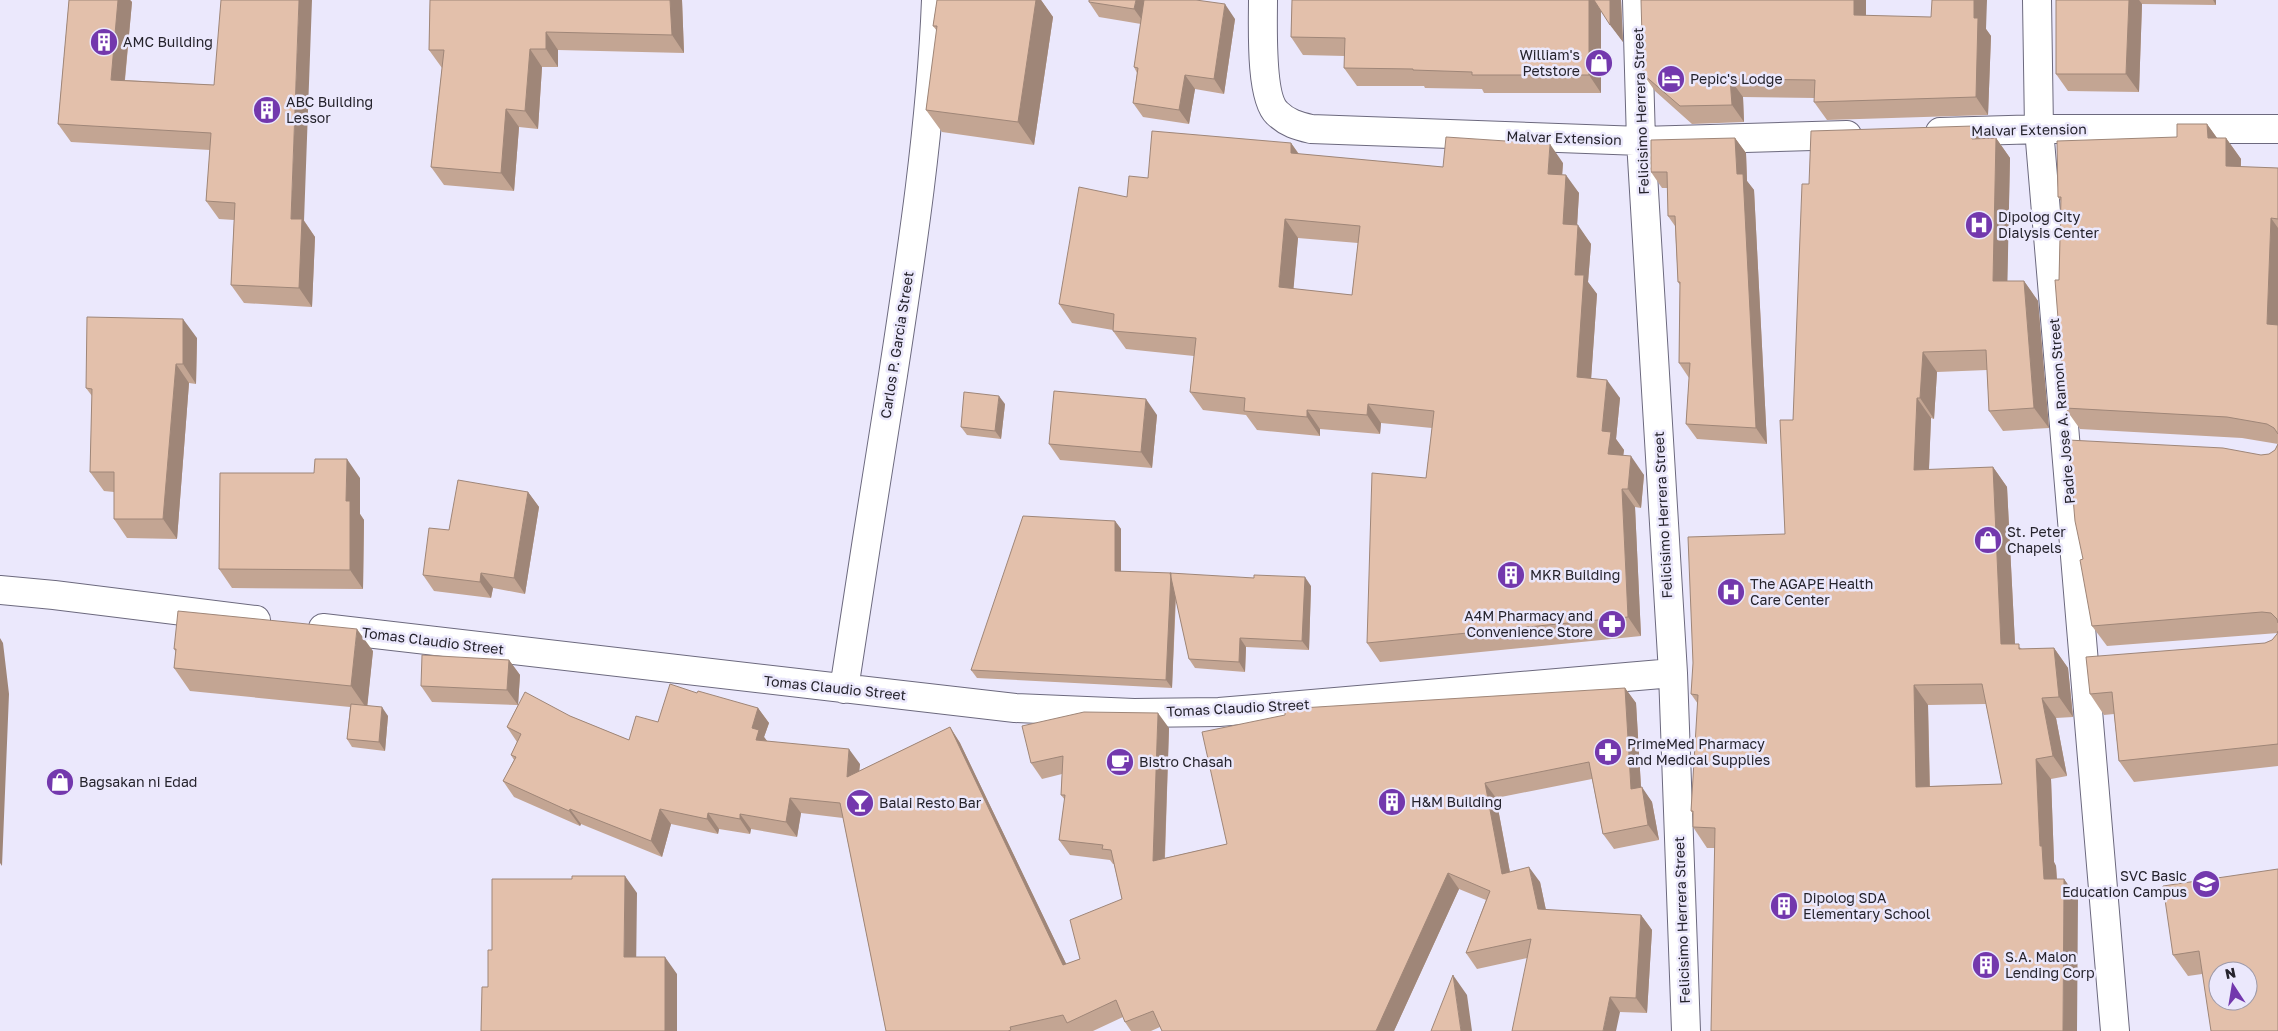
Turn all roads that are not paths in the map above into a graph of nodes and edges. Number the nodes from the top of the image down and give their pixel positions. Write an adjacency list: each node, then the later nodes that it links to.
1 (936, 0): 14 (street, Carlos P. Garcia Street)
2 (1263, 0): 9 (street, Malvar Extension)
3 (1637, 0): 9 (street, Felicisimo Herrera Street)
4 (2037, 0): 5 (street, Padre Jose A. Ramon Street)
5 (2039, 129): 6 (street, Malvar Extension); 7 (street, Malvar Extension); 10 (street, Padre Jose A. Ramon Street)
6 (2278, 129)
7 (1920, 133)
8 (1870, 134): 9 (street, Malvar Extension)
9 (1641, 141): 13 (street, Felicisimo Herrera Street)
10 (2065, 444): 11 (street); 16 (street, Padre Jose A. Ramon Street)
11 (2095, 446)
12 (0, 590): 14 (street, Tomas Claudio Street)
13 (1673, 673): 14 (street, Tomas Claudio Street); 15 (street, Felicisimo Herrera Street)
14 (844, 689)
15 (1686, 1031)
16 (2115, 1031)

